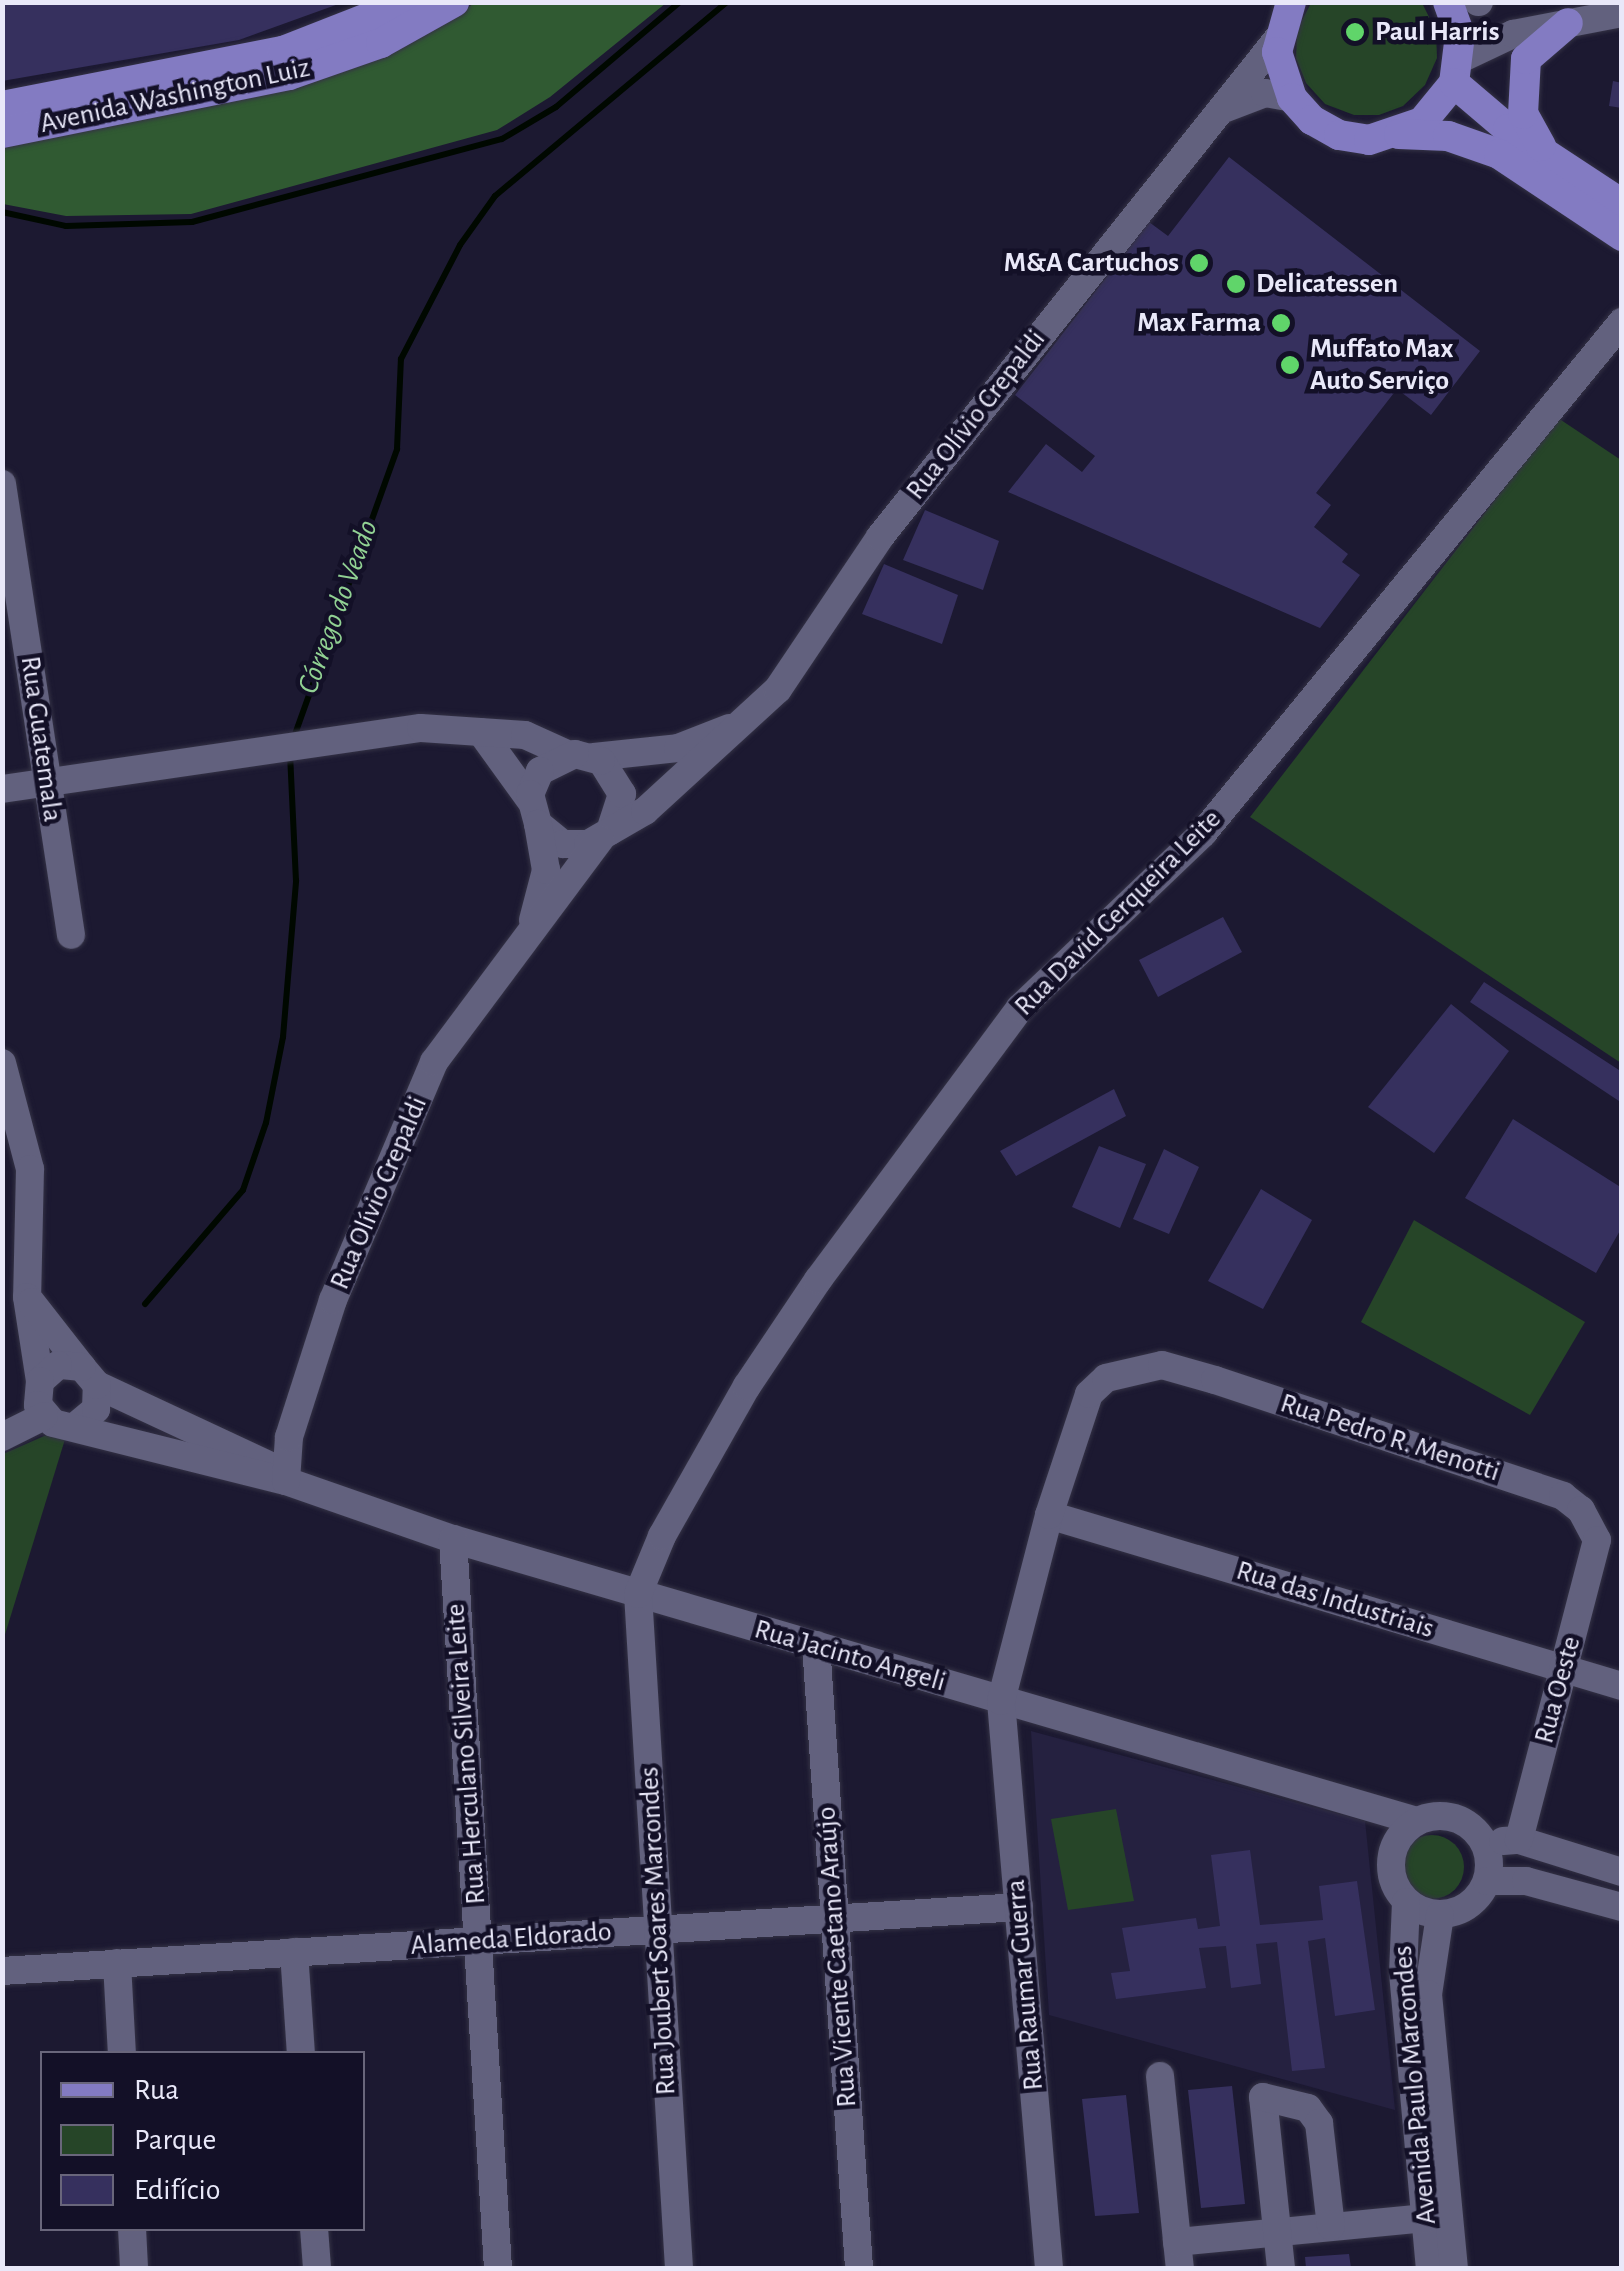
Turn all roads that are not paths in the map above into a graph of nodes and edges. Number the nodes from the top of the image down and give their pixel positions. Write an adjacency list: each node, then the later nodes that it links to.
1 (408, 2): 7 (main road, Avenida Washington Luiz)
2 (454, 2): 7 (main road, Avenida Washington Luiz)
3 (1448, 2): 8 (main road)
4 (1622, 13): 6 (street)
5 (1282, 18): 10 (main road); 12 (street, Rua Olívio Crepaldi)
6 (1568, 24): 8 (street); 15 (main road)
7 (253, 70): 9 (main road, Avenida Washington Luiz)
8 (1457, 71): 14 (main road); 15 (main road)
9 (213, 78): 11 (main road, Avenida Washington Luiz); 13 (main road, Avenida Washington Luiz)
10 (1292, 98): 12 (street); 14 (main road)
11 (2, 106)
12 (1214, 113): 20 (street, Rua Olívio Crepaldi)
13 (2, 133)
14 (1400, 134): 17 (main road)
15 (1549, 156): 16 (main road)
16 (1622, 204)
17 (1622, 236)
18 (1622, 322): 41 (street, Rua David Cerqueira Leite)
19 (3, 484): 23 (street, Rua Guatemala)
20 (744, 722): 22 (street, Rua Olívio Crepaldi); 26 (street, Rua Olívio Crepaldi)
21 (481, 732): 22 (street); 23 (street); 25 (street)
22 (581, 756): 25 (street); 26 (street)
23 (48, 782): 24 (street); 28 (street, Rua Guatemala)
24 (2, 789)
25 (534, 812): 26 (street); 27 (street, Rua Olívio Crepaldi)
26 (605, 835): 27 (street, Rua Olívio Crepaldi)
27 (530, 930): 37 (street, Rua Olívio Crepaldi)
28 (71, 935)
29 (5, 1080): 30 (street)
30 (27, 1297): 32 (street); 33 (street)
31 (1162, 1365): 38 (street, Rua Raumar Guerra); 40 (street, Rua Pedro R. Menotti)
32 (90, 1376): 33 (street); 35 (street); 37 (street, Rua Jacinto Angeli)
33 (40, 1381): 34 (street)
34 (44, 1416): 35 (street); 36 (street)
35 (78, 1424): 37 (street, Rua Jacinto Angeli)
36 (2, 1437)
37 (286, 1481): 39 (street, Rua Jacinto Angeli)
38 (1049, 1516): 43 (street, Rua das Industriais); 45 (street, Rua Raumar Guerra)
39 (453, 1540): 41 (street, Rua Jacinto Angeli); 57 (street, Rua Herculano Silveira Leite)
40 (1597, 1540): 43 (street, Rua Oeste)
41 (638, 1594): 42 (street, Rua Jacinto Angeli); 56 (street, Rua Joubert Soares Marcondes)
42 (816, 1645): 45 (street, Rua Jacinto Angeli); 55 (street, Rua Vicente Caetano Araújo)
43 (1564, 1668): 44 (street, Rua das Industriais); 47 (street, Rua Oeste)
44 (1622, 1686)
45 (1001, 1701): 46 (street, Rua Jacinto Angeli); 52 (street, Rua Raumar Guerra)
46 (1417, 1822): 48 (street); 51 (street)
47 (1519, 1840): 48 (street); 49 (street)
48 (1484, 1843): 50 (street)
49 (1622, 1872)
50 (1487, 1881): 53 (street); 54 (street)
51 (1406, 1902): 54 (street); 64 (street, Avenida Paulo Marcondes)
52 (1019, 1907): 55 (street, Alameda Eldorado); 75 (street, Rua Raumar Guerra)
53 (1622, 1907)
54 (1440, 1915): 78 (street, Avenida Paulo Marcondes)
55 (835, 1918): 56 (street, Alameda Eldorado); 74 (street, Rua Vicente Caetano Araújo)
56 (656, 1930): 57 (street, Alameda Eldorado); 73 (street, Rua Joubert Soares Marcondes)
57 (478, 1941): 58 (street, Alameda Eldorado); 72 (street, Rua Herculano Silveira Leite)
58 (294, 1952): 59 (street, Alameda Eldorado); 62 (street)
59 (117, 1964): 60 (street, Alameda Eldorado); 61 (street)
60 (2, 1970)
61 (122, 2051)
62 (301, 2051)
63 (1160, 2076): 69 (street)
64 (1426, 2218): 65 (street); 77 (street, Avenida Paulo Marcondes)
65 (1331, 2226): 68 (street); 68 (street)
66 (132, 2231): 70 (street)
67 (314, 2231): 71 (street)
68 (1277, 2231): 69 (street); 76 (street)
69 (1179, 2255)
70 (134, 2268)
71 (317, 2268)
72 (498, 2268)
73 (679, 2268)
74 (859, 2268)
75 (1050, 2268)
76 (1281, 2268)
77 (1430, 2268)
78 (1454, 2268)

